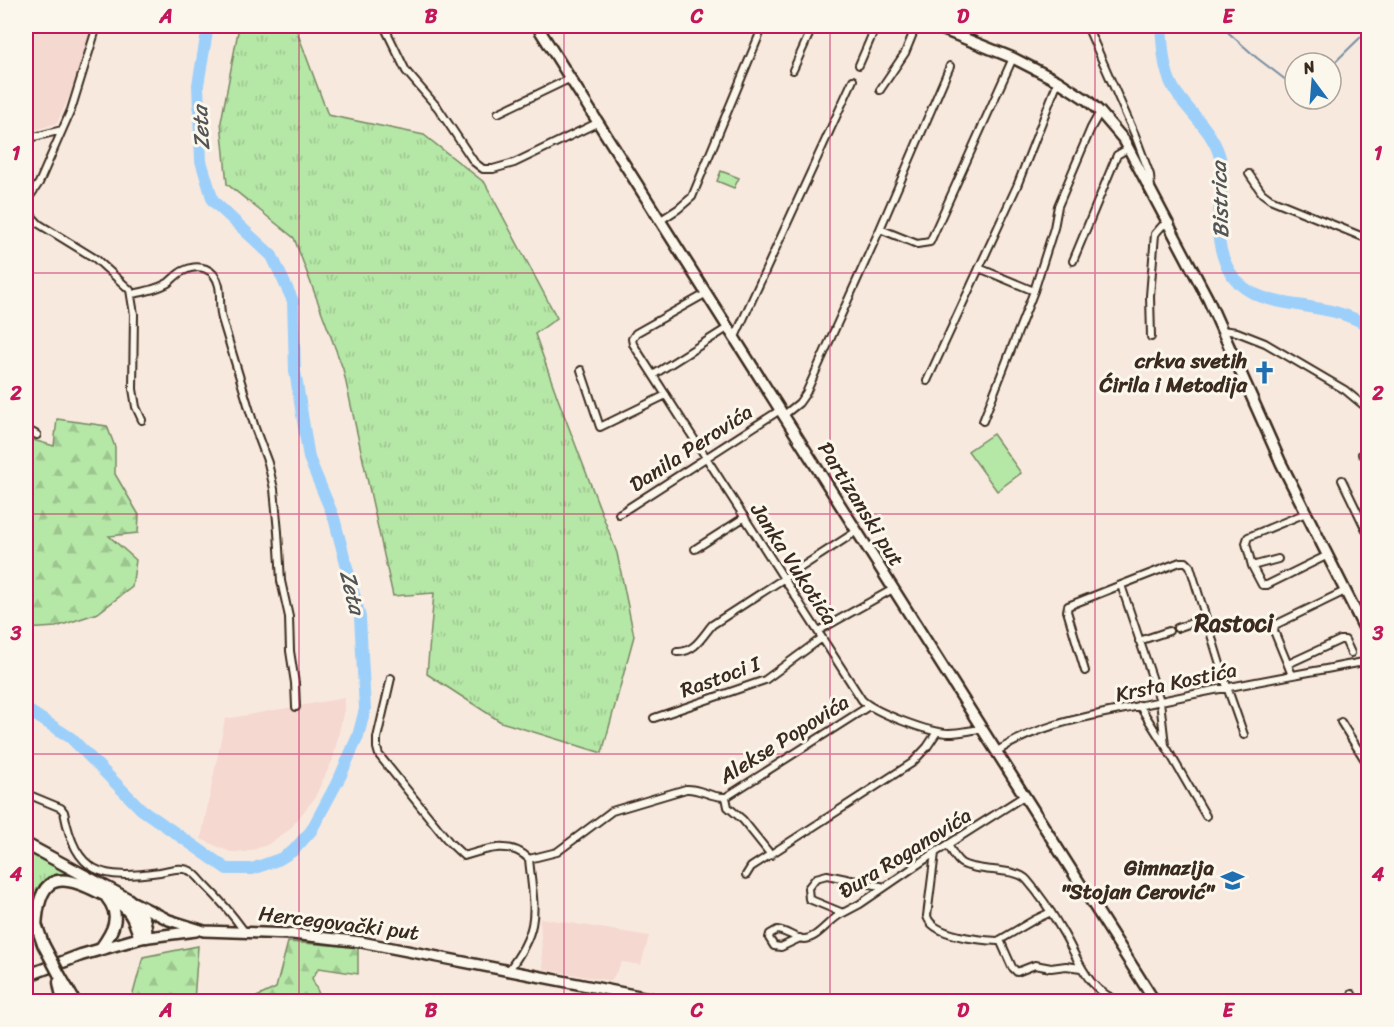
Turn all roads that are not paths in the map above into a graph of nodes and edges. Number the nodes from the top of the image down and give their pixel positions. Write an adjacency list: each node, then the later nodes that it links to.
1 (97, 26): 21 (street)
2 (384, 26): 20 (street)
3 (537, 26): 14 (street, Partizanski put)
4 (763, 26): 29 (street)
5 (813, 26): 13 (street)
6 (876, 26): 11 (street)
7 (916, 26): 17 (street)
8 (934, 26): 10 (street)
9 (1087, 26): 22 (street)
10 (1013, 58): 16 (street); 31 (street)
11 (858, 65)
12 (950, 66): 31 (street, Danila Perovića)
13 (794, 70)
14 (571, 78): 19 (street); 20 (street, Partizanski put)
15 (853, 80): 40 (street)
16 (1058, 81): 18 (street); 34 (street)
17 (880, 90)
18 (1100, 111): 24 (street); 35 (street)
19 (498, 112)
20 (599, 122): 29 (street, Partizanski put)
21 (62, 130): 23 (street); 27 (street)
22 (1135, 135): 24 (street); 26 (street)
23 (26, 139)
24 (1126, 144): 26 (street); 33 (street)
25 (1249, 174): 32 (street)
26 (1151, 189): 30 (street)
27 (26, 202)
28 (26, 210): 37 (street)
29 (661, 220): 36 (street, Partizanski put)
30 (1170, 223): 39 (street); 41 (street)
31 (880, 229): 47 (street, Danila Perovića)
32 (1368, 239)
33 (1073, 261)
34 (979, 268): 35 (street); 44 (street)
35 (1034, 291): 49 (street)
36 (707, 293): 38 (street, Partizanski put); 43 (street, Janka Vukotića)
37 (132, 294): 48 (street); 87 (street)
38 (729, 327): 40 (street, Partizanski put); 43 (street)
39 (1221, 330): 46 (street); 57 (street)
40 (735, 337): 47 (street, Partizanski put)
41 (1150, 337)
42 (581, 370): 45 (street)
43 (653, 375): 45 (street, Janka Vukotića)
44 (927, 381)
45 (666, 395): 53 (street, Janka Vukotića)
46 (1368, 409)
47 (782, 413): 53 (street, Danila Perovića); 59 (street, Partizanski put)
48 (142, 420)
49 (983, 421)
50 (26, 429): 51 (street)
51 (37, 435)
52 (1362, 454): 54 (street)
53 (705, 457): 56 (street, Danila Perovića); 58 (street, Janka Vukotića)
54 (1368, 459)
55 (1342, 480): 60 (street)
56 (619, 513)
57 (1306, 513): 62 (street); 64 (street)
58 (745, 517): 61 (street); 65 (street, Janka Vukotića)
59 (857, 531): 65 (street); 67 (street, Partizanski put)
60 (1368, 534)
61 (695, 549)
62 (1328, 555): 64 (street); 68 (street)
63 (1278, 559): 64 (street)
64 (1252, 566)
65 (784, 578): 71 (street, Janka Vukotića); 76 (street)
66 (1121, 585): 69 (street); 75 (street); 80 (street)
67 (893, 589): 71 (street); 90 (street, Partizanski put)
68 (1346, 591): 73 (street); 79 (street)
69 (1206, 618): 70 (street); 83 (street)
70 (1177, 628)
71 (818, 631): 74 (street, Janka Vukotića)
72 (1169, 631): 75 (street)
73 (1368, 636)
74 (822, 638): 86 (street, Janka Vukotića); 88 (street, Rastoci I)
75 (1139, 641): 84 (street)
76 (678, 652)
77 (1351, 653): 79 (street)
78 (1368, 661): 81 (street, Krsta Kostića)
79 (1288, 664): 81 (street)
80 (1085, 671)
81 (1292, 675): 83 (street, Krsta Kostića)
82 (391, 678): 104 (street)
83 (1227, 687): 84 (street, Krsta Kostića); 92 (street)
84 (1160, 701): 85 (street, Krsta Kostića); 93 (street)
85 (1139, 705): 93 (street); 94 (street, Krsta Kostića)
86 (869, 706): 91 (street, Janka Vukotića); 98 (street, Alekse Popovića)
87 (296, 707)
88 (654, 718)
89 (1341, 722): 95 (street)
90 (981, 729): 91 (street, Janka Vukotića); 94 (street, Partizanski put)
91 (937, 732): 103 (street)
92 (1244, 735)
93 (1165, 745): 99 (street)
94 (996, 753): 97 (street, Partizanski put)
95 (1368, 765)
96 (33, 796): 114 (street, Hercegovački put)
97 (1024, 796): 101 (street, Đura Roganovića); 123 (street, Partizanski put)
98 (726, 797): 103 (street); 104 (street, Alekse Popovića)
99 (1206, 816)
100 (26, 844): 109 (main road)
101 (948, 845): 102 (street, Đura Roganovića); 110 (street)
102 (935, 853): 106 (street, Đura Roganovića); 117 (street)
103 (771, 855): 105 (street)
104 (529, 859): 120 (street)
105 (746, 875)
106 (885, 887): 111 (street, Đura Roganovića); 111 (street, Đura Roganovića)
107 (26, 896): 112 (main road)
108 (106, 896): 112 (main road); 115 (main road); 118 (main road)
109 (131, 901): 113 (street); 115 (main road)
110 (1051, 912): 117 (street); 119 (street)
111 (843, 913): 116 (street)
112 (36, 927): 122 (main road, bridge)
113 (204, 931): 114 (street); 115 (street)
114 (244, 931): 120 (street, Hercegovački put)
115 (143, 938): 118 (main road)
116 (800, 938)
117 (1000, 940): 119 (street)
118 (101, 948): 121 (main road)
119 (1081, 968): 127 (street)
120 (507, 971): 126 (street, Hercegovački put)
121 (26, 976)
122 (60, 976): 124 (main road); 125 (main road)
123 (1151, 1001)
124 (63, 1002)
125 (75, 1002)
126 (670, 1002)
127 (1125, 1002)

